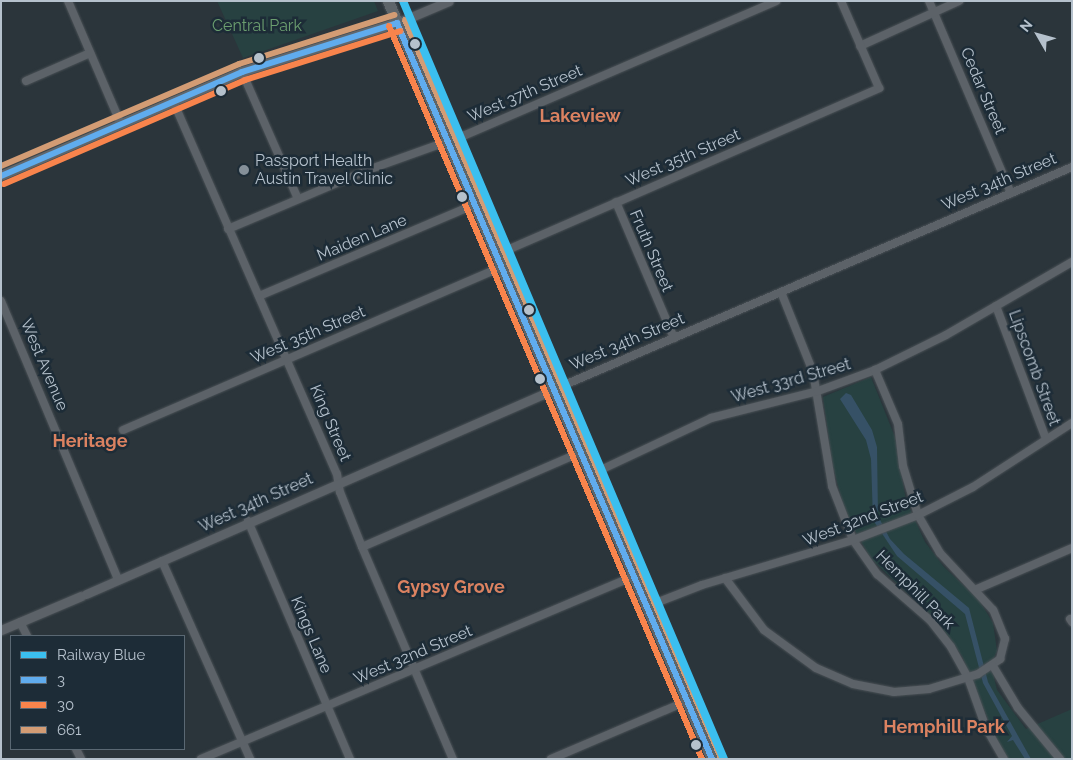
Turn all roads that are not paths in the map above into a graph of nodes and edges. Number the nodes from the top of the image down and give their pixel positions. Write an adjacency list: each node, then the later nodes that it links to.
1 (68, 1): 11 (street)
2 (388, 1): 9 (main road)
3 (449, 1): 9 (street)
4 (776, 1): 16 (street, West 37th Street)
5 (841, 1): 10 (street)
6 (930, 1): 8 (street, Cedar Street)
7 (959, 1): 8 (street)
8 (934, 12): 10 (street); 19 (street, Cedar Street)
9 (397, 23): 12 (main road); 16 (main road)
10 (860, 46): 21 (street, West 35th Street)
11 (90, 53): 13 (street); 15 (street)
12 (242, 72): 14 (main road); 20 (street)
13 (26, 82)
14 (173, 100): 15 (main road); 23 (street, King Street)
15 (120, 124): 18 (main road)
16 (447, 139): 20 (street, West 37th Street); 22 (main road)
17 (1072, 167): 19 (street, West 34th Street)
18 (1, 176)
19 (1012, 193): 27 (street, West 34th Street)
20 (298, 199): 23 (street, West 37th Street)
21 (616, 202): 24 (street, West 35th Street); 32 (street, Fruth Street)
22 (476, 204): 24 (main road); 28 (street, Maiden Lane)
23 (228, 229): 28 (street, King Street)
24 (498, 254): 26 (main road)
25 (1072, 262): 30 (street, West 33rd Street)
26 (504, 266): 33 (street, West 35th Street); 35 (main road)
27 (782, 292): 32 (street, West 34th Street); 36 (street, Hemphill Park)
28 (259, 296): 33 (street, King Street)
29 (1, 301): 31 (street, West Avenue)
30 (996, 306): 34 (street, West 33rd Street); 39 (street, Lipscomb Street)
31 (4, 315): 51 (street, West Avenue)
32 (674, 338): 35 (street, West 34th Street)
33 (287, 358): 38 (street, West 35th Street); 42 (street, King Street)
34 (876, 370): 36 (street, West 33rd Street); 43 (street)
35 (555, 389): 40 (main road); 42 (street, West 34th Street)
36 (818, 391): 41 (street, West 33rd Street); 45 (street, Hemphill Park)
37 (1072, 422): 39 (street, West 32nd Street)
38 (124, 430)
39 (1046, 439): 43 (street, West 32nd Street)
40 (582, 452): 41 (main road); 46 (street)
41 (592, 474): 49 (main road)
42 (340, 482): 44 (street, West 34th Street); 46 (street, King Street)
43 (918, 515): 45 (street, West 32nd Street); 52 (street)
44 (248, 521): 48 (street, West 34th Street); 61 (street, Kings Lane)
45 (853, 540): 50 (street, West 32nd Street); 59 (street, Hemphill Park)
46 (362, 547): 57 (street, King Street)
47 (1072, 548): 52 (street)
48 (162, 561): 51 (street, West 34th Street); 62 (street)
49 (635, 576): 53 (main road); 57 (street, West 32nd Street)
50 (725, 578): 53 (street, West 32nd Street); 59 (street)
51 (118, 580): 54 (street, West 34th Street)
52 (977, 589): 58 (street)
53 (648, 606): 60 (main road)
54 (20, 622): 55 (street, West 34th Street); 56 (street)
55 (1, 630)
56 (26, 635)
57 (414, 670): 61 (street, West 32nd Street); 67 (street, King Street)
58 (986, 670): 59 (street); 70 (street)
59 (968, 678): 69 (street, Hemphill Park)
60 (687, 700): 63 (main road); 68 (street)
61 (327, 706): 62 (street, West 32nd Street); 66 (street, Kings Lane)
62 (242, 741): 64 (street, West 32nd Street); 65 (street)
63 (710, 758)
64 (201, 759)
65 (250, 759)
66 (350, 759)
67 (453, 759)
68 (551, 759)
69 (1004, 759)
70 (1060, 759)

